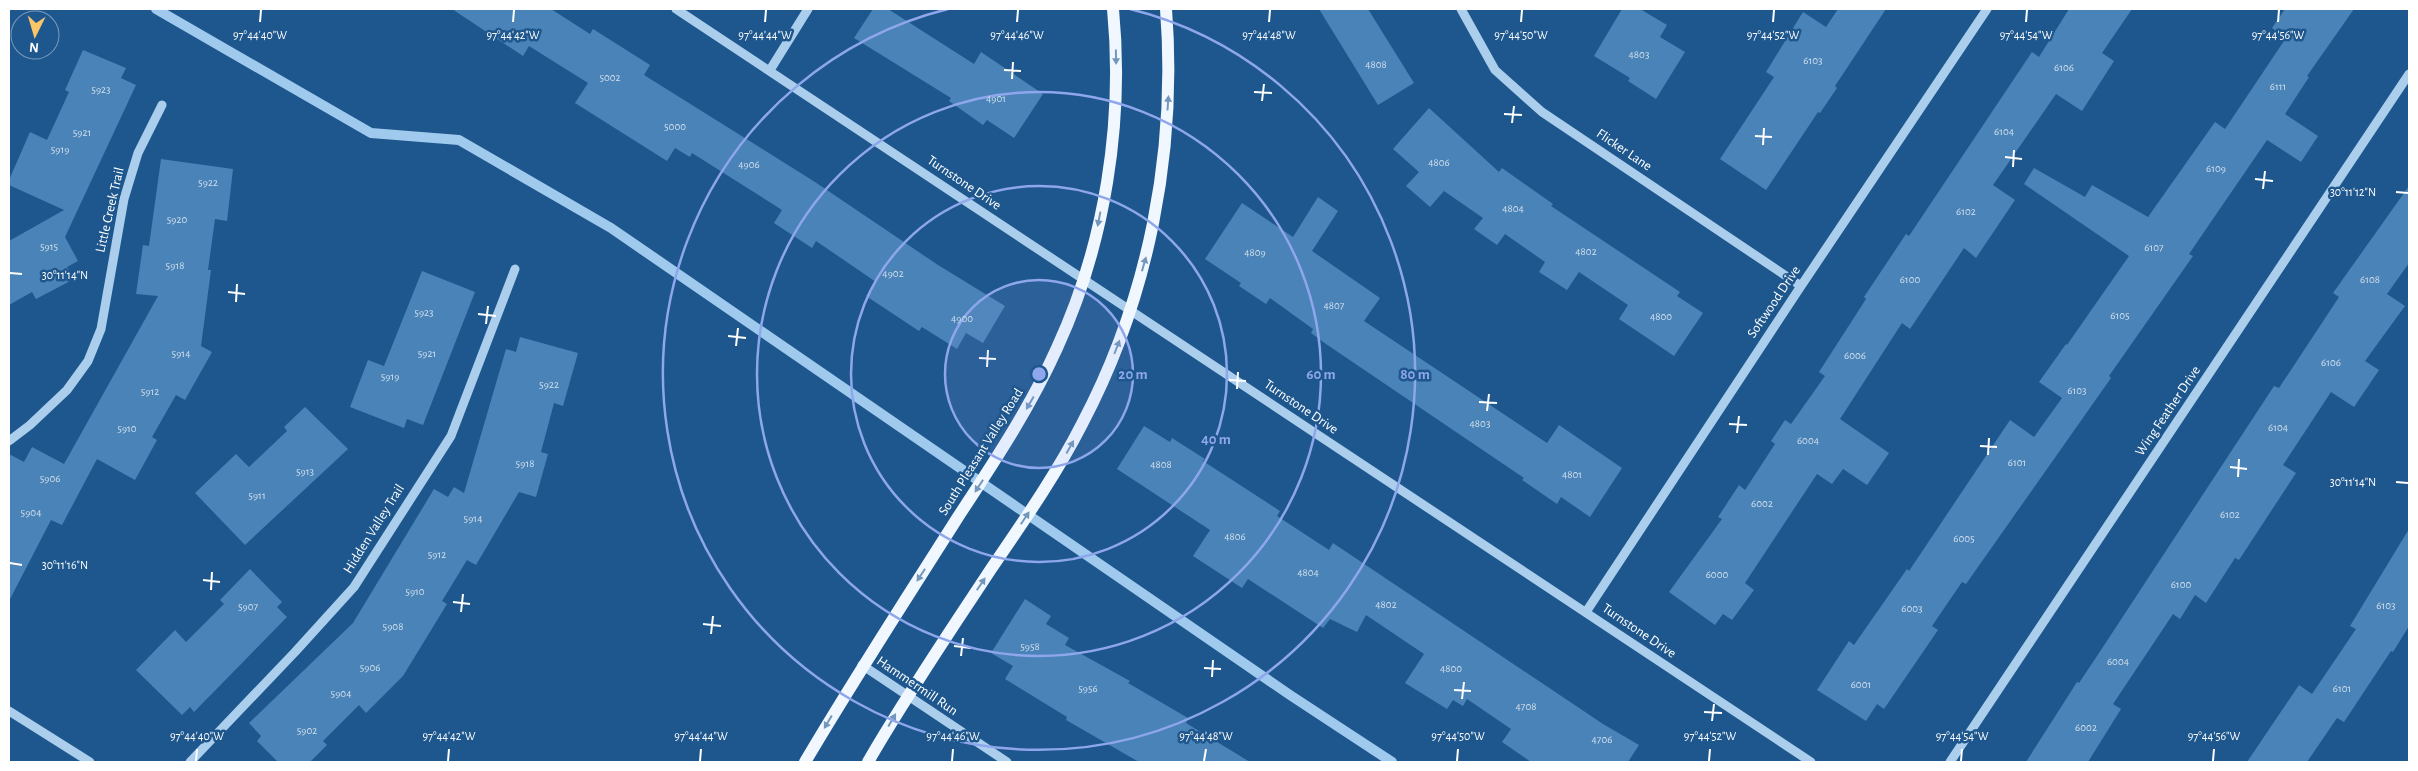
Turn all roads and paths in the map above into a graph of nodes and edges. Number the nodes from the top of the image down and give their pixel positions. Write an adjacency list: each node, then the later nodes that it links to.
1 (676, 9): 7 (street, Turnstone Drive)
2 (808, 9): 7 (street)
3 (1113, 9): 11 (main road, South Pleasant Valley Road, one-way to 11)
4 (1166, 9): 13 (main road, one-way to 4)
5 (1461, 9): 12 (street, Flicker Lane)
6 (1987, 9): 12 (street, Softwood Drive)
7 (770, 70): 11 (street, Turnstone Drive)
8 (2409, 74): 25 (street, Wing Feather Drive)
9 (162, 104): 14 (street, Little Creek Trail)
10 (516, 269): 20 (street, Hidden Valley Trail)
11 (1083, 280): 13 (street, Turnstone Drive); 16 (main road, South Pleasant Valley Road, one-way to 16)
12 (1801, 286): 15 (street, Softwood Drive)
13 (1130, 310): 15 (street, Turnstone Drive); 17 (main road, one-way to 13)
14 (9, 441)
15 (1586, 612): 24 (street, Turnstone Drive)
16 (862, 665): 17 (street, Hammermill Run); 21 (main road, South Pleasant Valley Road, one-way to 21)
17 (907, 695): 22 (main road, one-way to 17); 23 (street, Hammermill Run)
18 (9, 711): 19 (street)
19 (90, 762)
20 (190, 762)
21 (805, 762)
22 (868, 762)
23 (1007, 762)
24 (1811, 762)
25 (1950, 762)

